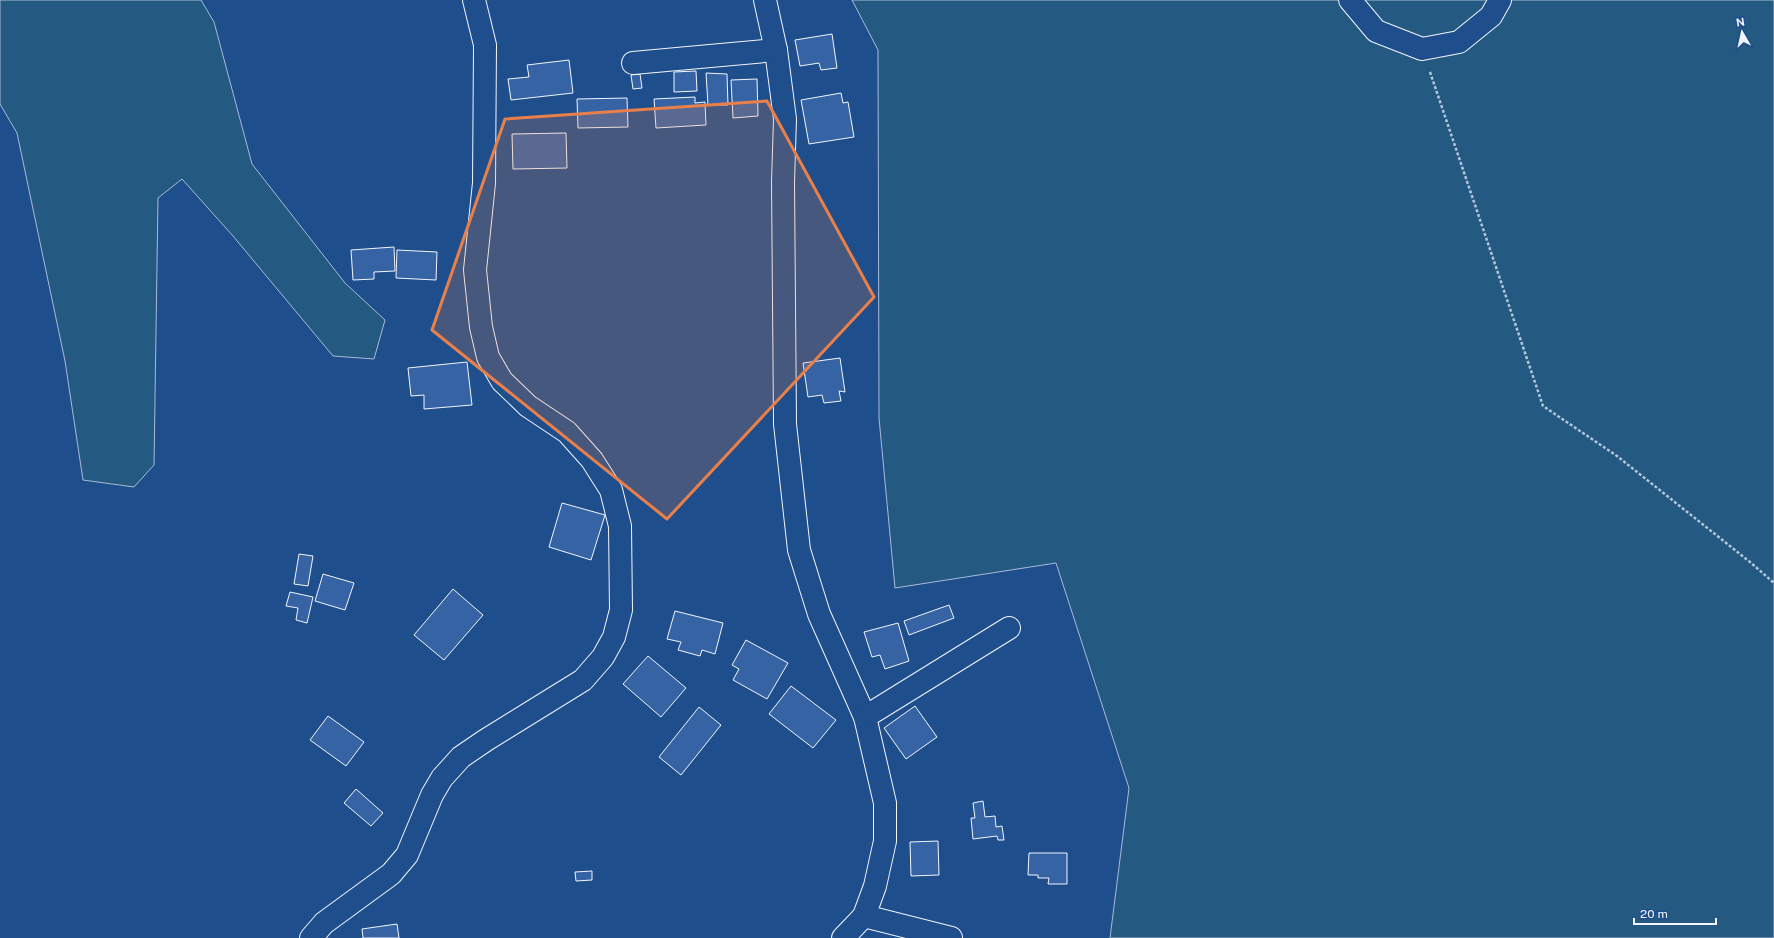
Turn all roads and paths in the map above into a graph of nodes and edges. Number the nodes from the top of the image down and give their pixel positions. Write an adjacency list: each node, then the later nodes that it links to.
1 (474, 0): 12 (street)
2 (765, 0): 6 (street)
3 (1350, 0): 5 (street)
4 (1500, 0): 5 (street)
5 (1422, 49): 8 (path)
6 (776, 50): 7 (street); 10 (street)
7 (633, 63)
8 (1774, 583)
9 (1009, 628): 10 (street)
10 (865, 718): 11 (street)
11 (864, 916): 13 (street); 14 (street)
12 (311, 938)
13 (843, 938)
14 (951, 938)

